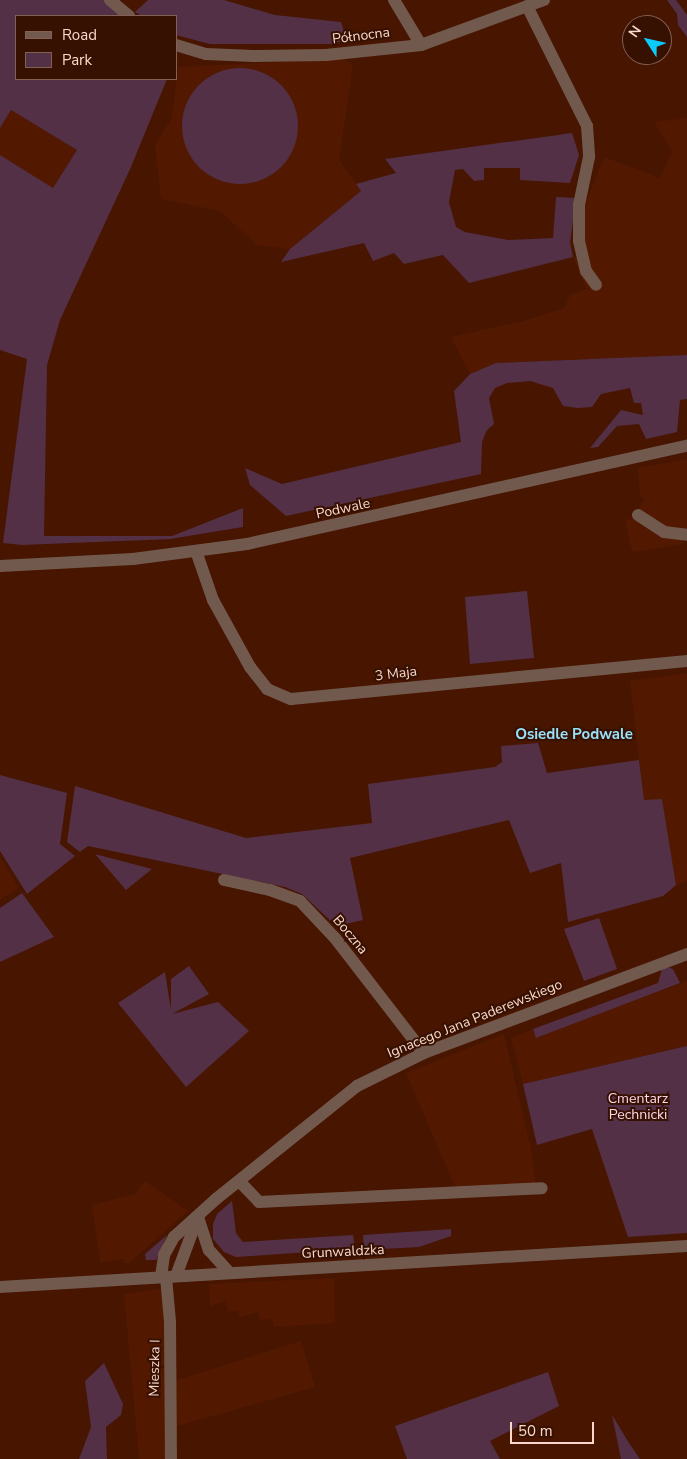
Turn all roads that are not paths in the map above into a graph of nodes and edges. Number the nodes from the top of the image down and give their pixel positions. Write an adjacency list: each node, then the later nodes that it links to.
1 (110, 0): 4 (street)
2 (394, 0): 5 (street)
3 (537, 2): 5 (street, Północna); 7 (street)
4 (128, 15)
5 (422, 44): 6 (street, Północna)
6 (178, 46)
7 (596, 285)
8 (687, 446): 11 (street, Podwale)
9 (638, 515): 10 (street)
10 (687, 535)
11 (196, 551): 12 (street, Podwale); 13 (street, 3 Maja)
12 (0, 566)
13 (687, 661)
14 (224, 880): 16 (street, Boczna)
15 (687, 954): 16 (street, Ignacego Jana Paderewskiego)
16 (424, 1053): 17 (street, Ignacego Jana Paderewskiego)
17 (239, 1181): 18 (street); 19 (street, Ignacego Jana Paderewskiego)
18 (542, 1188)
19 (198, 1217): 21 (street); 22 (street, Ignacego Jana Paderewskiego); 22 (street, Ignacego Jana Paderewskiego)
20 (687, 1246): 21 (street, Grunwaldzka)
21 (230, 1273): 22 (street, Grunwaldzka)
22 (168, 1277): 23 (street, Grunwaldzka); 24 (street, Mieszka I)
23 (0, 1287)
24 (171, 1459)

